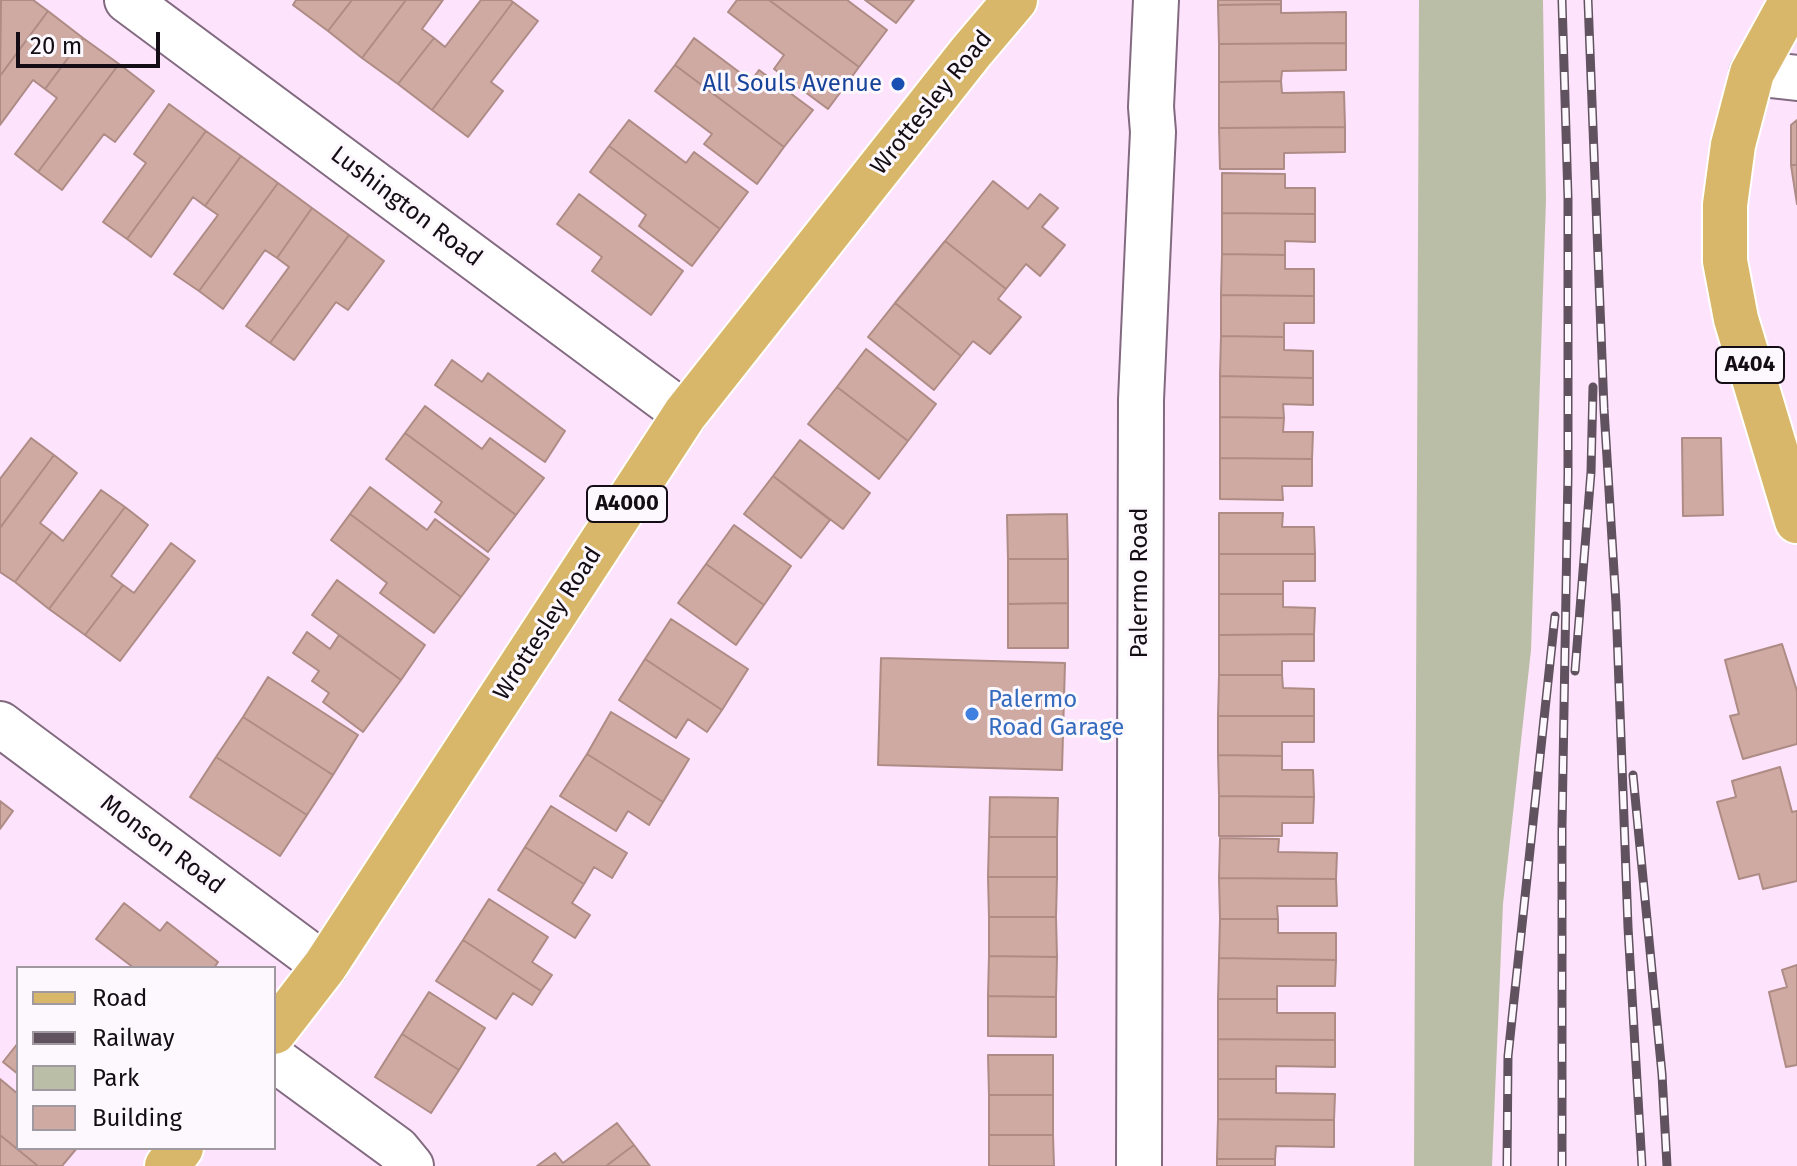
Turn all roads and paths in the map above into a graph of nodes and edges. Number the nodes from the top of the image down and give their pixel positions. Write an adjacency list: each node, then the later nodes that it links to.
1 (127, 0): 7 (street, Lushington Road)
2 (1015, 0): 7 (main road, Wrottesley Road / A4000)
3 (1156, 0): 16 (street, Palermo Road)
4 (1792, 0): 5 (main road, A404)
5 (1752, 73): 6 (street); 8 (main road, A404)
6 (1797, 78)
7 (685, 414): 10 (main road, Wrottesley Road / A4000)
8 (1797, 521)
9 (0, 724): 10 (street, Monson Road)
10 (325, 966): 11 (main road, Wrottesley Road / A4000)
11 (276, 1029)
12 (276, 1060): 15 (street)
13 (179, 1150): 14 (main road)
14 (167, 1166)
15 (411, 1166)
16 (1139, 1166)

